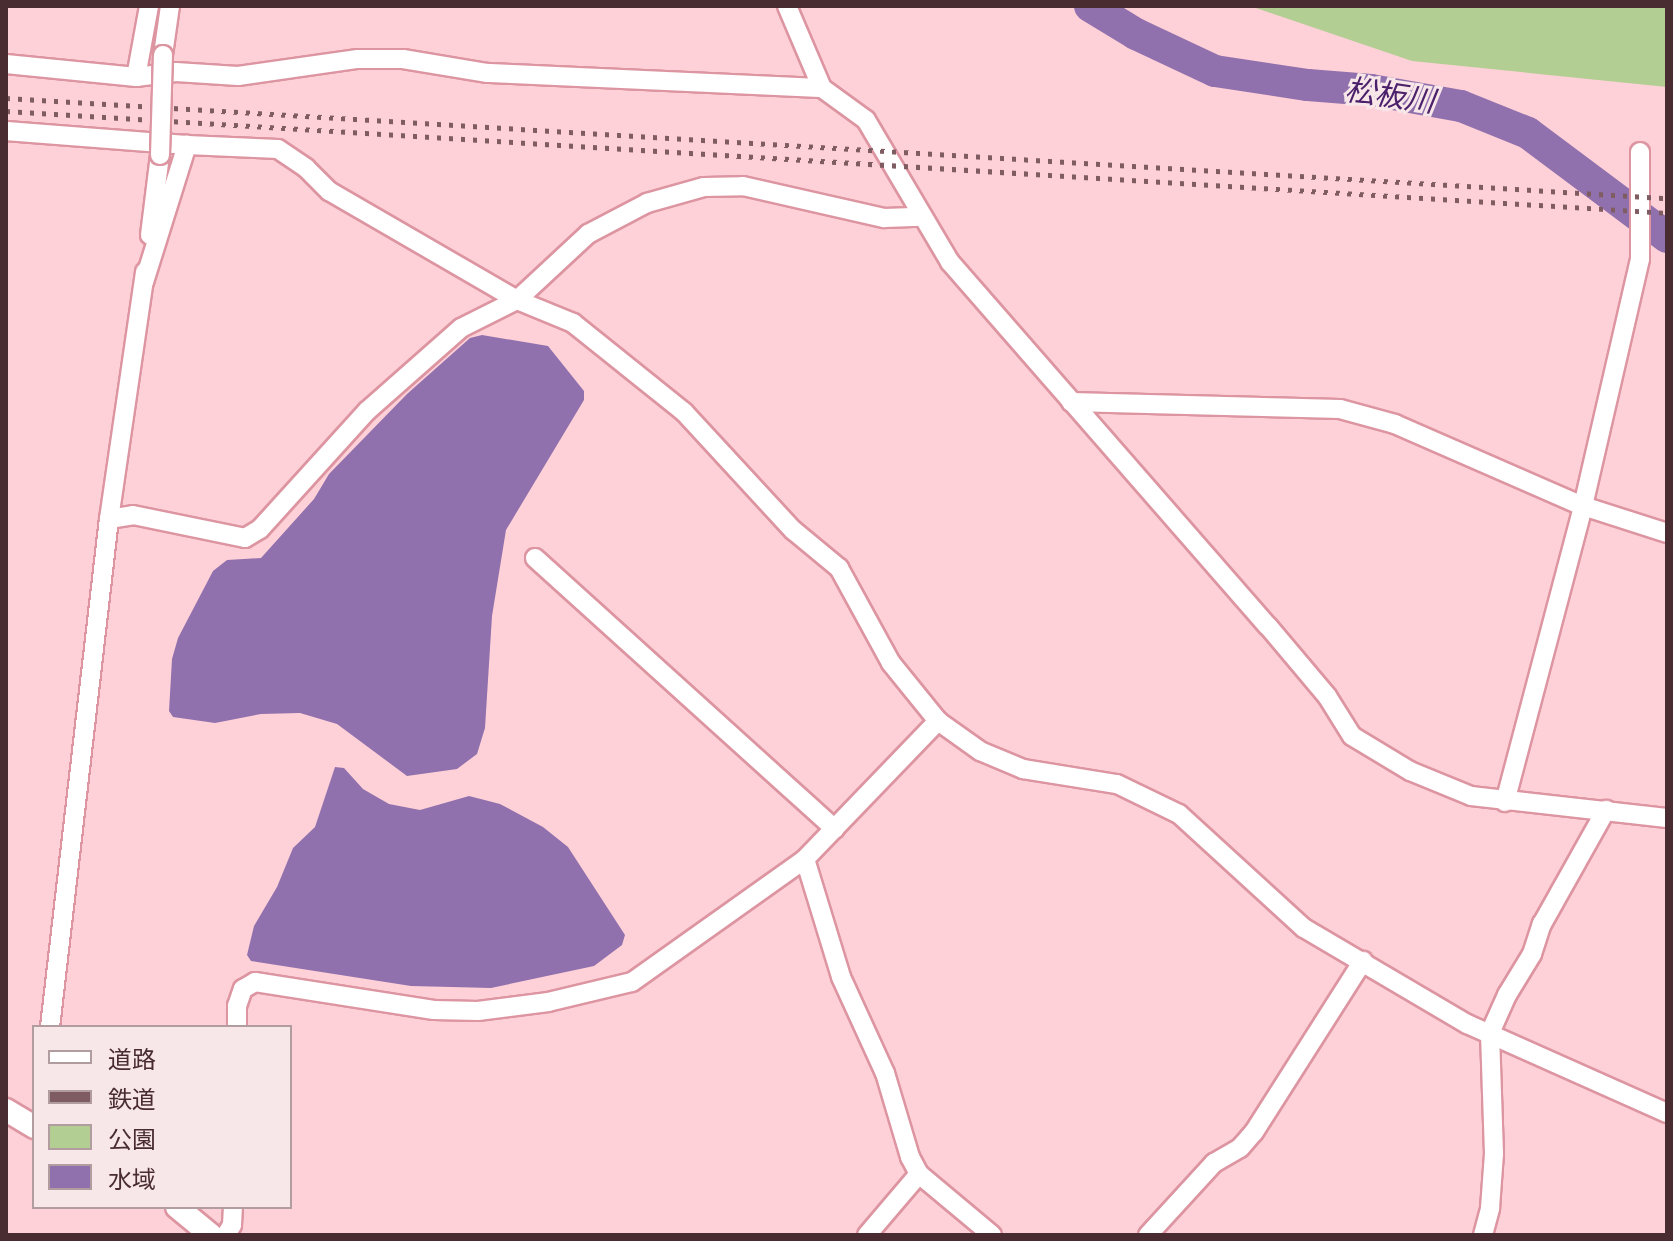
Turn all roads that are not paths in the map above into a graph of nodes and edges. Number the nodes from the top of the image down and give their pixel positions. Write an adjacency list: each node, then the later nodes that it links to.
1 (149, 6): 5 (street)
2 (170, 6): 11 (street, bridge)
3 (787, 6): 6 (street)
4 (6, 64): 5 (street)
5 (136, 77): 6 (street)
6 (822, 88): 10 (street)
7 (6, 131): 8 (street)
8 (187, 145): 11 (street); 12 (street)
9 (1640, 152): 14 (street)
10 (921, 217): 12 (street); 13 (street)
11 (144, 282): 15 (street)
12 (517, 300): 15 (street); 18 (street)
13 (1071, 402): 14 (street); 19 (street)
14 (1583, 506): 16 (street); 19 (street)
15 (109, 519): 25 (street)
16 (1667, 533)
17 (535, 558): 22 (street)
18 (938, 721): 22 (street); 24 (street)
19 (1505, 802): 20 (street)
20 (1606, 810): 21 (street); 27 (street)
21 (1667, 818)
22 (835, 829): 23 (street)
23 (805, 859): 26 (street); 31 (street)
24 (1363, 961): 27 (street); 38 (street)
25 (50, 1025)
26 (237, 1025)
27 (1490, 1033): 29 (street); 39 (street)
28 (6, 1110): 30 (street)
29 (1667, 1113)
30 (32, 1126)
31 (919, 1174): 36 (street); 37 (street)
32 (179, 1209): 34 (street)
33 (233, 1209): 35 (street)
34 (211, 1235)
35 (226, 1235)
36 (867, 1235)
37 (992, 1235)
38 (1148, 1235)
39 (1483, 1235)

